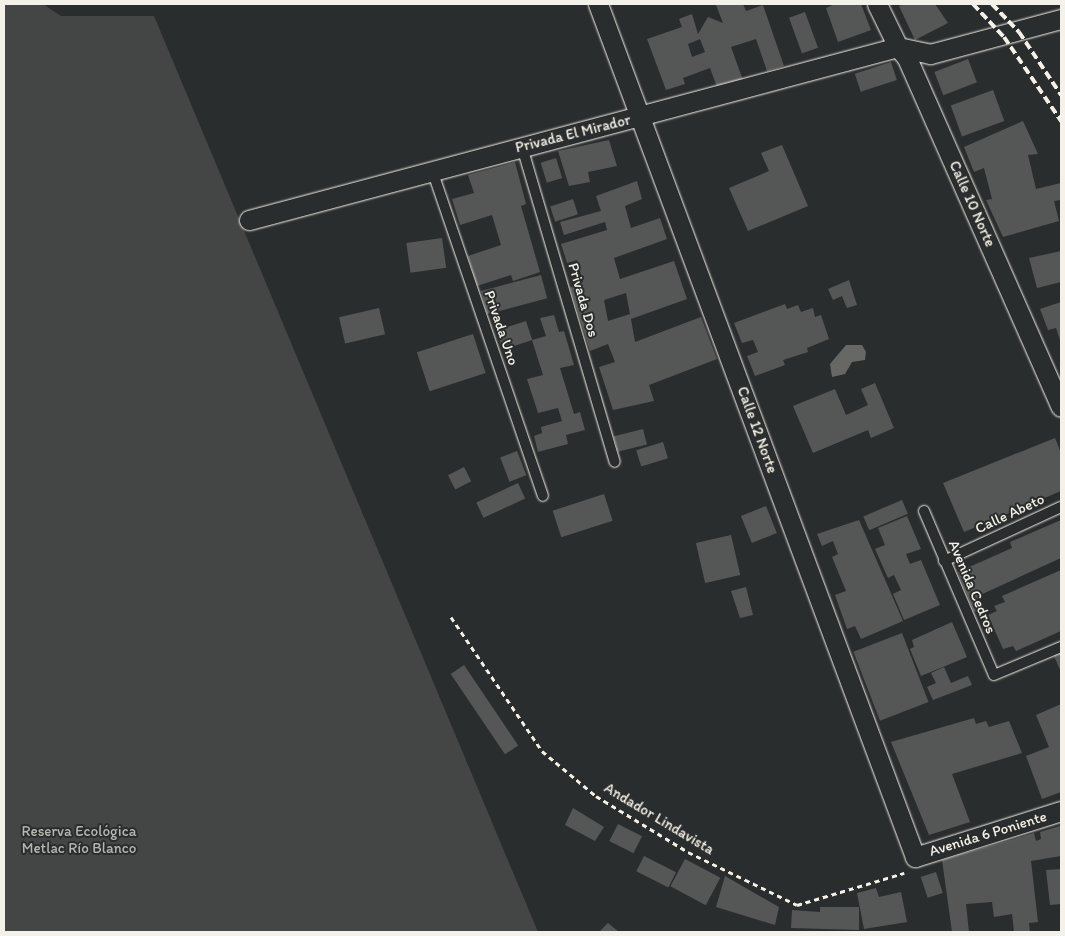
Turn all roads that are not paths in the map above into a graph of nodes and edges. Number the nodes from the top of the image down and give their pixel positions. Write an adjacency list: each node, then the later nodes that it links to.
1 (598, 4): 5 (street, Calle 12 Norte)
2 (877, 4): 4 (street, Calle 10 Norte)
3 (1061, 19): 4 (street)
4 (898, 47): 5 (street, Privada El Mirador); 9 (street, Calle 10 Norte)
5 (641, 117): 6 (street, Privada El Mirador); 17 (street, Calle 12 Norte)
6 (522, 147): 7 (street, Privada El Mirador); 10 (lane, Privada Dos)
7 (432, 170): 8 (street, Privada El Mirador); 11 (lane, Privada Uno)
8 (249, 220)
9 (1061, 407)
10 (615, 462)
11 (543, 496)
12 (1061, 507): 14 (lane, Calle Abeto)
13 (924, 511): 14 (lane, Avenida Cedros)
14 (944, 562): 15 (lane, Avenida Cedros)
15 (1061, 647)
16 (1061, 811): 17 (street, Avenida 6 Poniente)
17 (915, 857)

